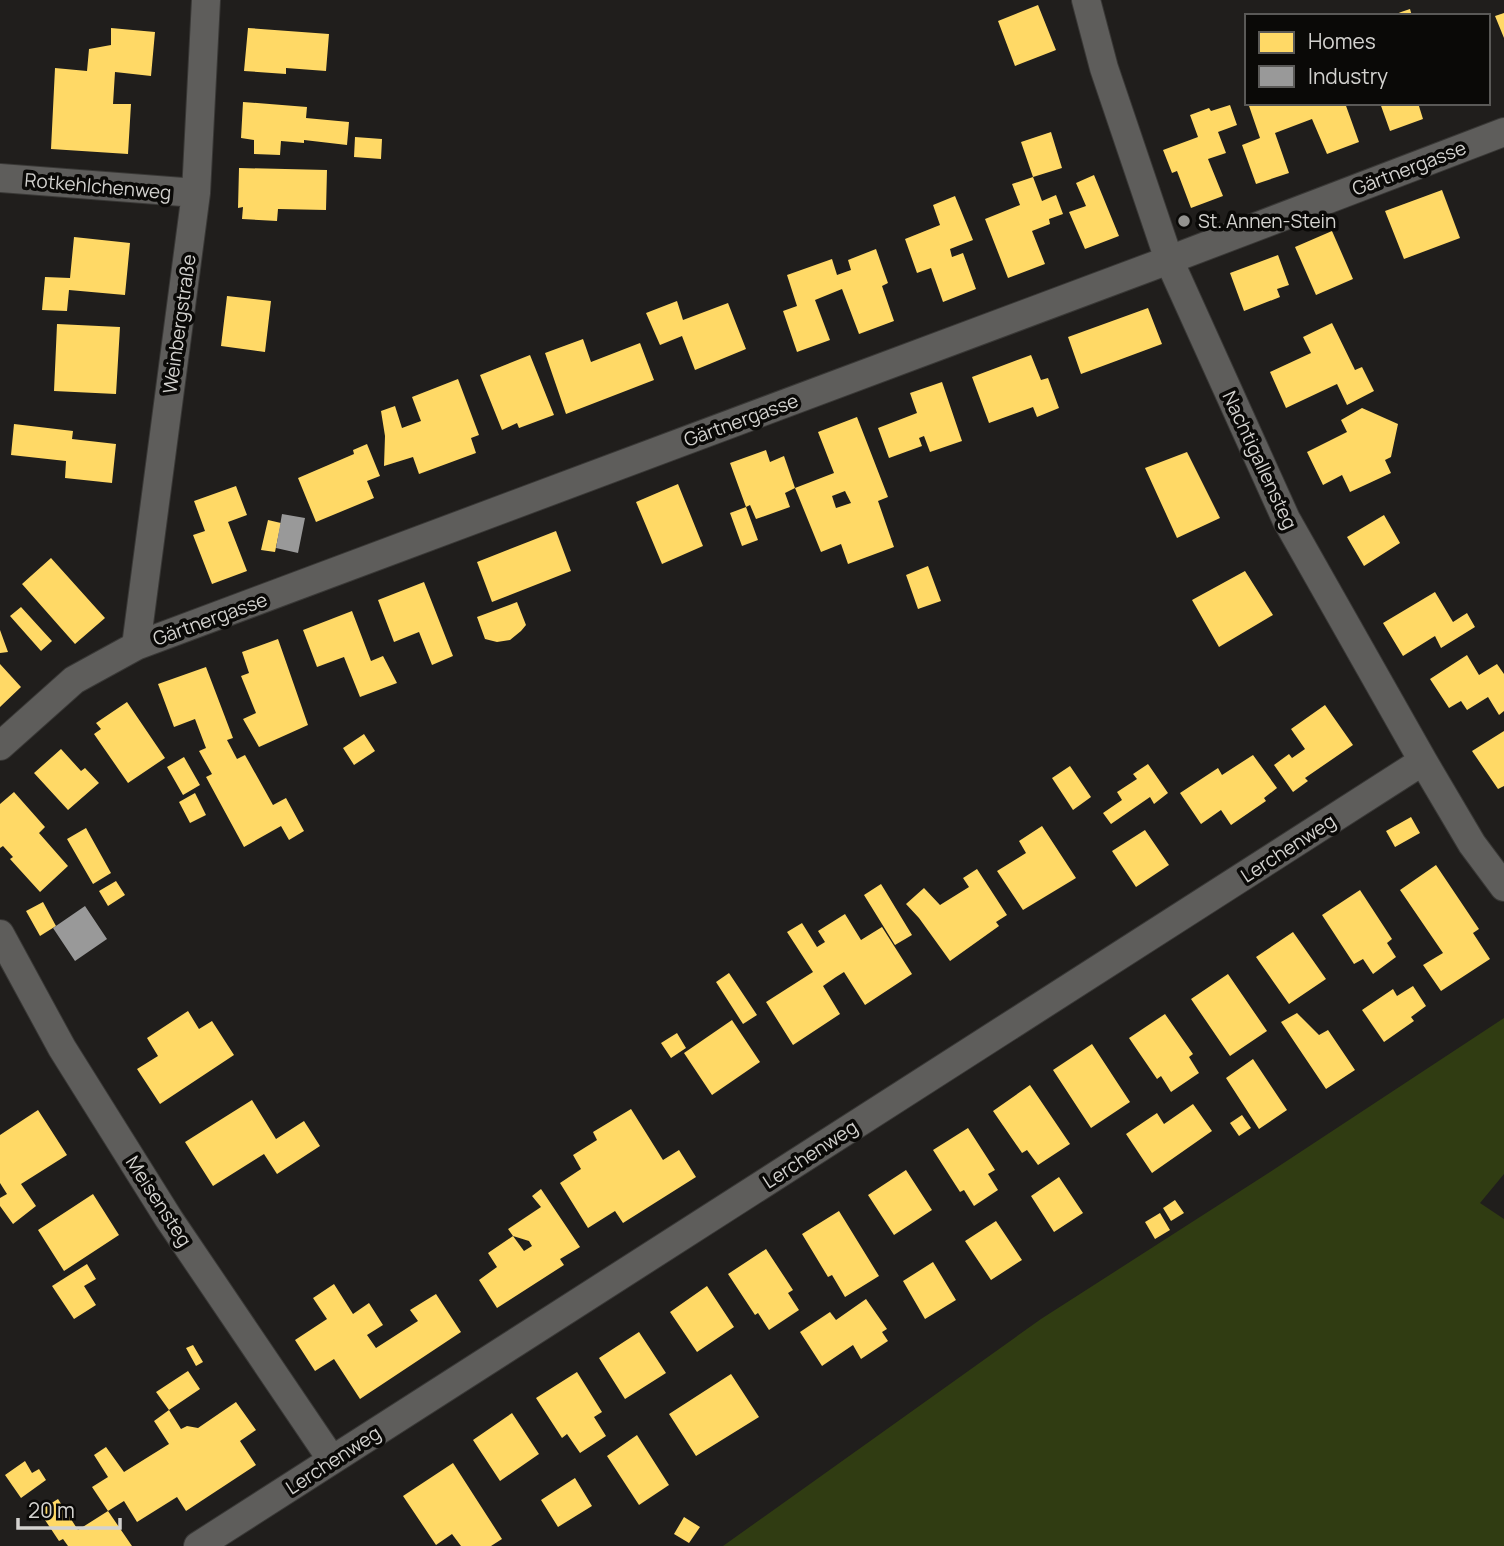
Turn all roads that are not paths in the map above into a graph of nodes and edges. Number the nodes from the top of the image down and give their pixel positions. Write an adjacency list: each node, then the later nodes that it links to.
1 (206, 0): 5 (street, Weinbergstraße)
2 (1086, 0): 6 (street, Nachtigallensteg)
3 (1504, 132): 6 (street, Gärtnergasse)
4 (0, 178): 5 (street, Rotkehlchenweg)
5 (196, 193): 7 (street, Weinbergstraße)
6 (1169, 260): 7 (street, Gärtnergasse); 9 (street, Nachtigallensteg)
7 (136, 646): 8 (street, Gärtnergasse)
8 (0, 746)
9 (1423, 761): 10 (street, Nachtigallensteg); 12 (street, Lerchenweg)
10 (1504, 887)
11 (0, 934): 12 (street, Meisensteg)
12 (332, 1460): 13 (street, Lerchenweg)
13 (198, 1546)

